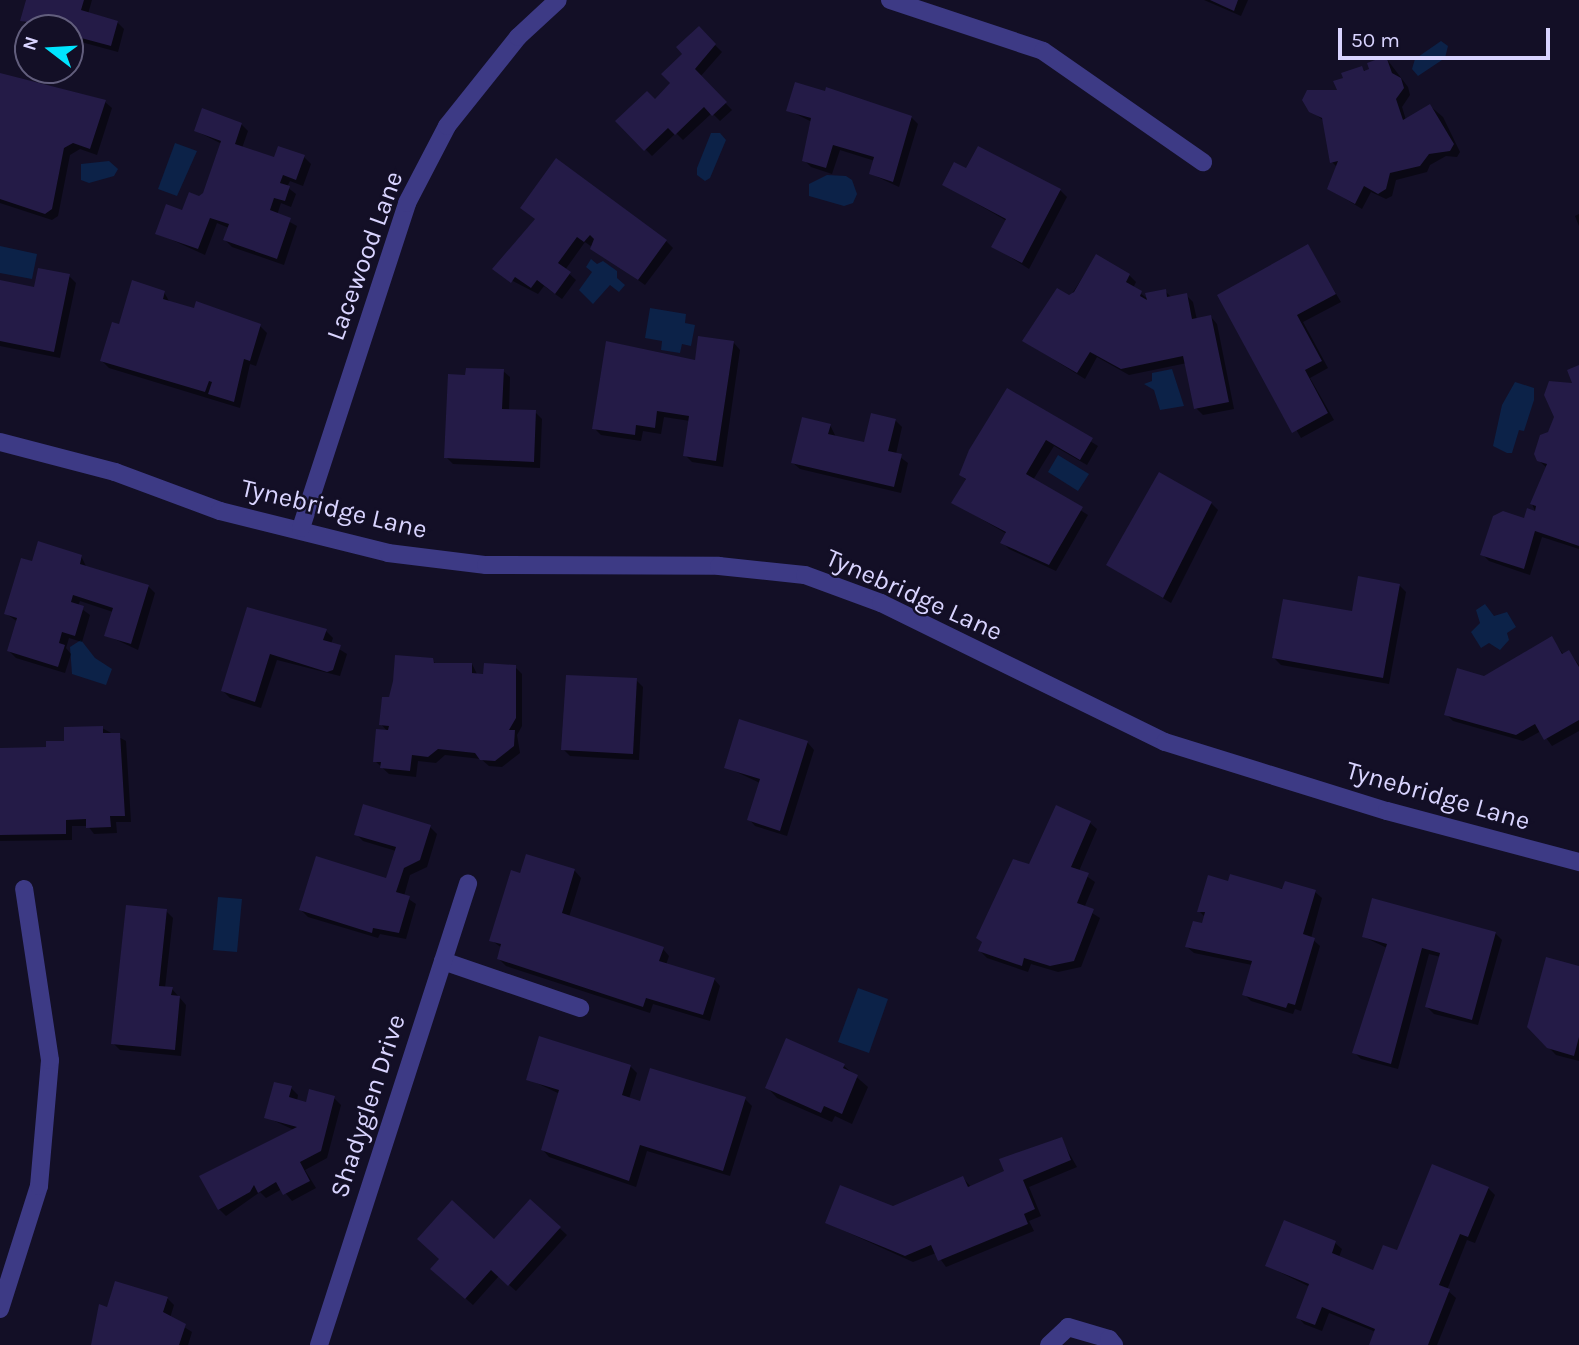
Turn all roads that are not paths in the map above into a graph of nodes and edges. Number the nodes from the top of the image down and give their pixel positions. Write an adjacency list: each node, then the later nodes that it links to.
1 (558, 0): 5 (street, Lacewood Lane)
2 (890, 0): 3 (street)
3 (1203, 162)
4 (0, 442): 5 (street, Tynebridge Lane)
5 (301, 528): 6 (street, Tynebridge Lane)
6 (1579, 862)
7 (468, 883): 9 (street, Shadyglen Drive)
8 (24, 889): 11 (street)
9 (443, 961): 10 (street); 12 (street, Shadyglen Drive)
10 (580, 1008)
11 (0, 1309)
12 (319, 1345)
13 (1049, 1345): 14 (street)
14 (1114, 1345)

